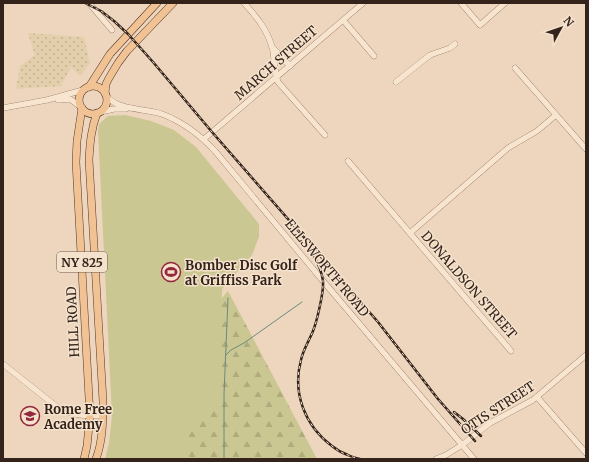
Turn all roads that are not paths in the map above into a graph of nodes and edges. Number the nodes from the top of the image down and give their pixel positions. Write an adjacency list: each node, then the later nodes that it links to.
1 (89, 3): 9 (street)
2 (157, 3): 17 (main road, NY 825)
3 (173, 3): 18 (main road, NY 825)
4 (244, 3): 11 (street)
5 (362, 3): 8 (street, MARCH STREET)
6 (461, 3): 7 (street)
7 (505, 3)
8 (343, 20): 12 (street); 13 (street, MARCH STREET)
9 (112, 30)
10 (455, 44): 16 (street)
11 (272, 46): 13 (street); 15 (street)
12 (374, 56)
13 (290, 66): 15 (street, MARCH STREET)
14 (515, 68): 24 (street)
15 (276, 77): 25 (street); 26 (street, MARCH STREET)
16 (396, 82)
17 (86, 89): 18 (main road); 19 (street); 20 (main road, NY 825)
18 (106, 95): 22 (street, ELLSWORTH ROAD); 23 (main road, NY 825)
19 (47, 100): 20 (street); 21 (street)
20 (82, 107): 23 (main road); 34 (main road, HILL ROAD / NY 825)
21 (3, 108)
22 (148, 110): 23 (street, ELLSWORTH ROAD); 26 (street, ELLSWORTH ROAD)
23 (99, 112): 35 (main road, HILL ROAD / NY 825)
24 (556, 115): 27 (street); 29 (street)
25 (325, 135)
26 (204, 140): 36 (street, ELLSWORTH ROAD)
27 (586, 149)
28 (348, 161): 29 (street, DONALDSON STREET)
29 (410, 233): 30 (street, DONALDSON STREET)
30 (511, 351)
31 (586, 355): 33 (street, OTIS STREET)
32 (3, 364): 34 (street)
33 (537, 397): 36 (street, OTIS STREET); 37 (street)
34 (90, 416): 35 (street); 38 (main road, NY 825)
35 (103, 416): 39 (main road, NY 825)
36 (462, 445): 40 (street, OTIS STREET); 41 (street, ELLSWORTH ROAD)
37 (586, 453)
38 (84, 459)
39 (96, 459)
40 (436, 459)
41 (474, 459)

